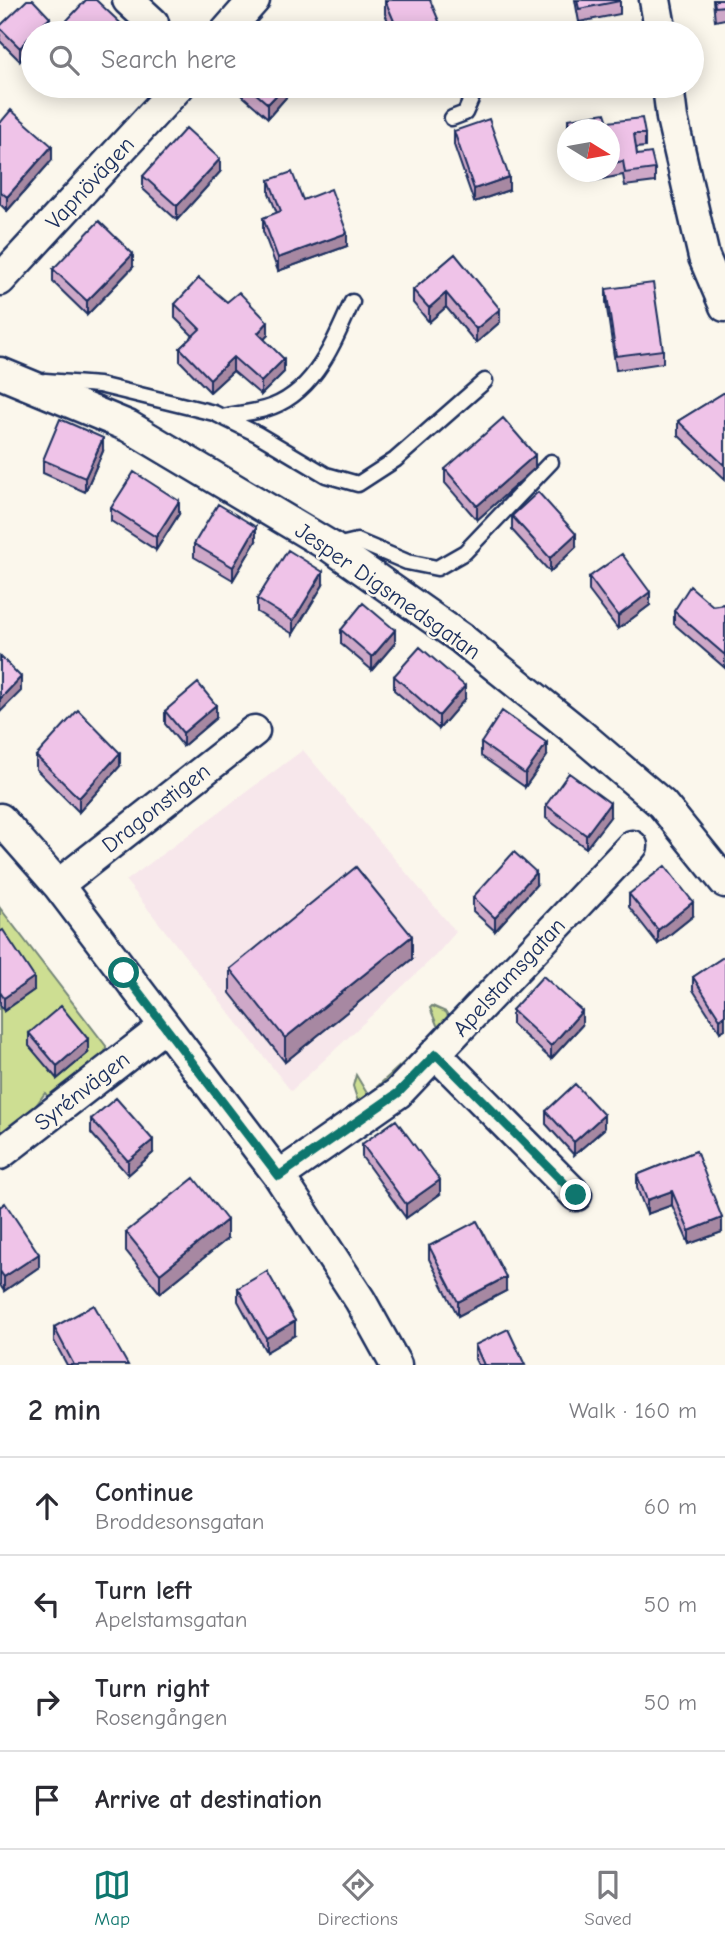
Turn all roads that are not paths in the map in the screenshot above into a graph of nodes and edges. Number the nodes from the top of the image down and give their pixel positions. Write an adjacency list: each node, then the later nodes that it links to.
1 (128, 0): 4 (street)
2 (254, 0): 5 (street)
3 (655, 0): 6 (street)
4 (151, 21)
5 (236, 21)
6 (659, 21)
7 (168, 98): 11 (street, Vapnövägen)
8 (472, 98): 10 (lane)
9 (670, 98): 13 (street)
10 (452, 118)
11 (0, 280)
12 (352, 302): 16 (lane)
13 (725, 306)
14 (4, 376): 16 (lane); 18 (street, Jesper Digsmedsgatan)
15 (485, 382): 16 (lane)
16 (222, 417)
17 (551, 461): 18 (lane)
18 (331, 547): 22 (street, Jesper Digsmedsgatan)
19 (254, 731): 23 (street, Dragonstigen)
20 (0, 819): 23 (street)
21 (632, 845): 25 (street, Apelstamsgatan)
22 (725, 882)
23 (58, 885): 24 (street)
24 (164, 1027): 26 (street, Syrénvägen); 27 (street)
25 (436, 1054): 27 (street, Apelstamsgatan); 28 (street)
26 (0, 1154)
27 (279, 1176): 29 (street)
28 (576, 1195)
29 (396, 1365)

